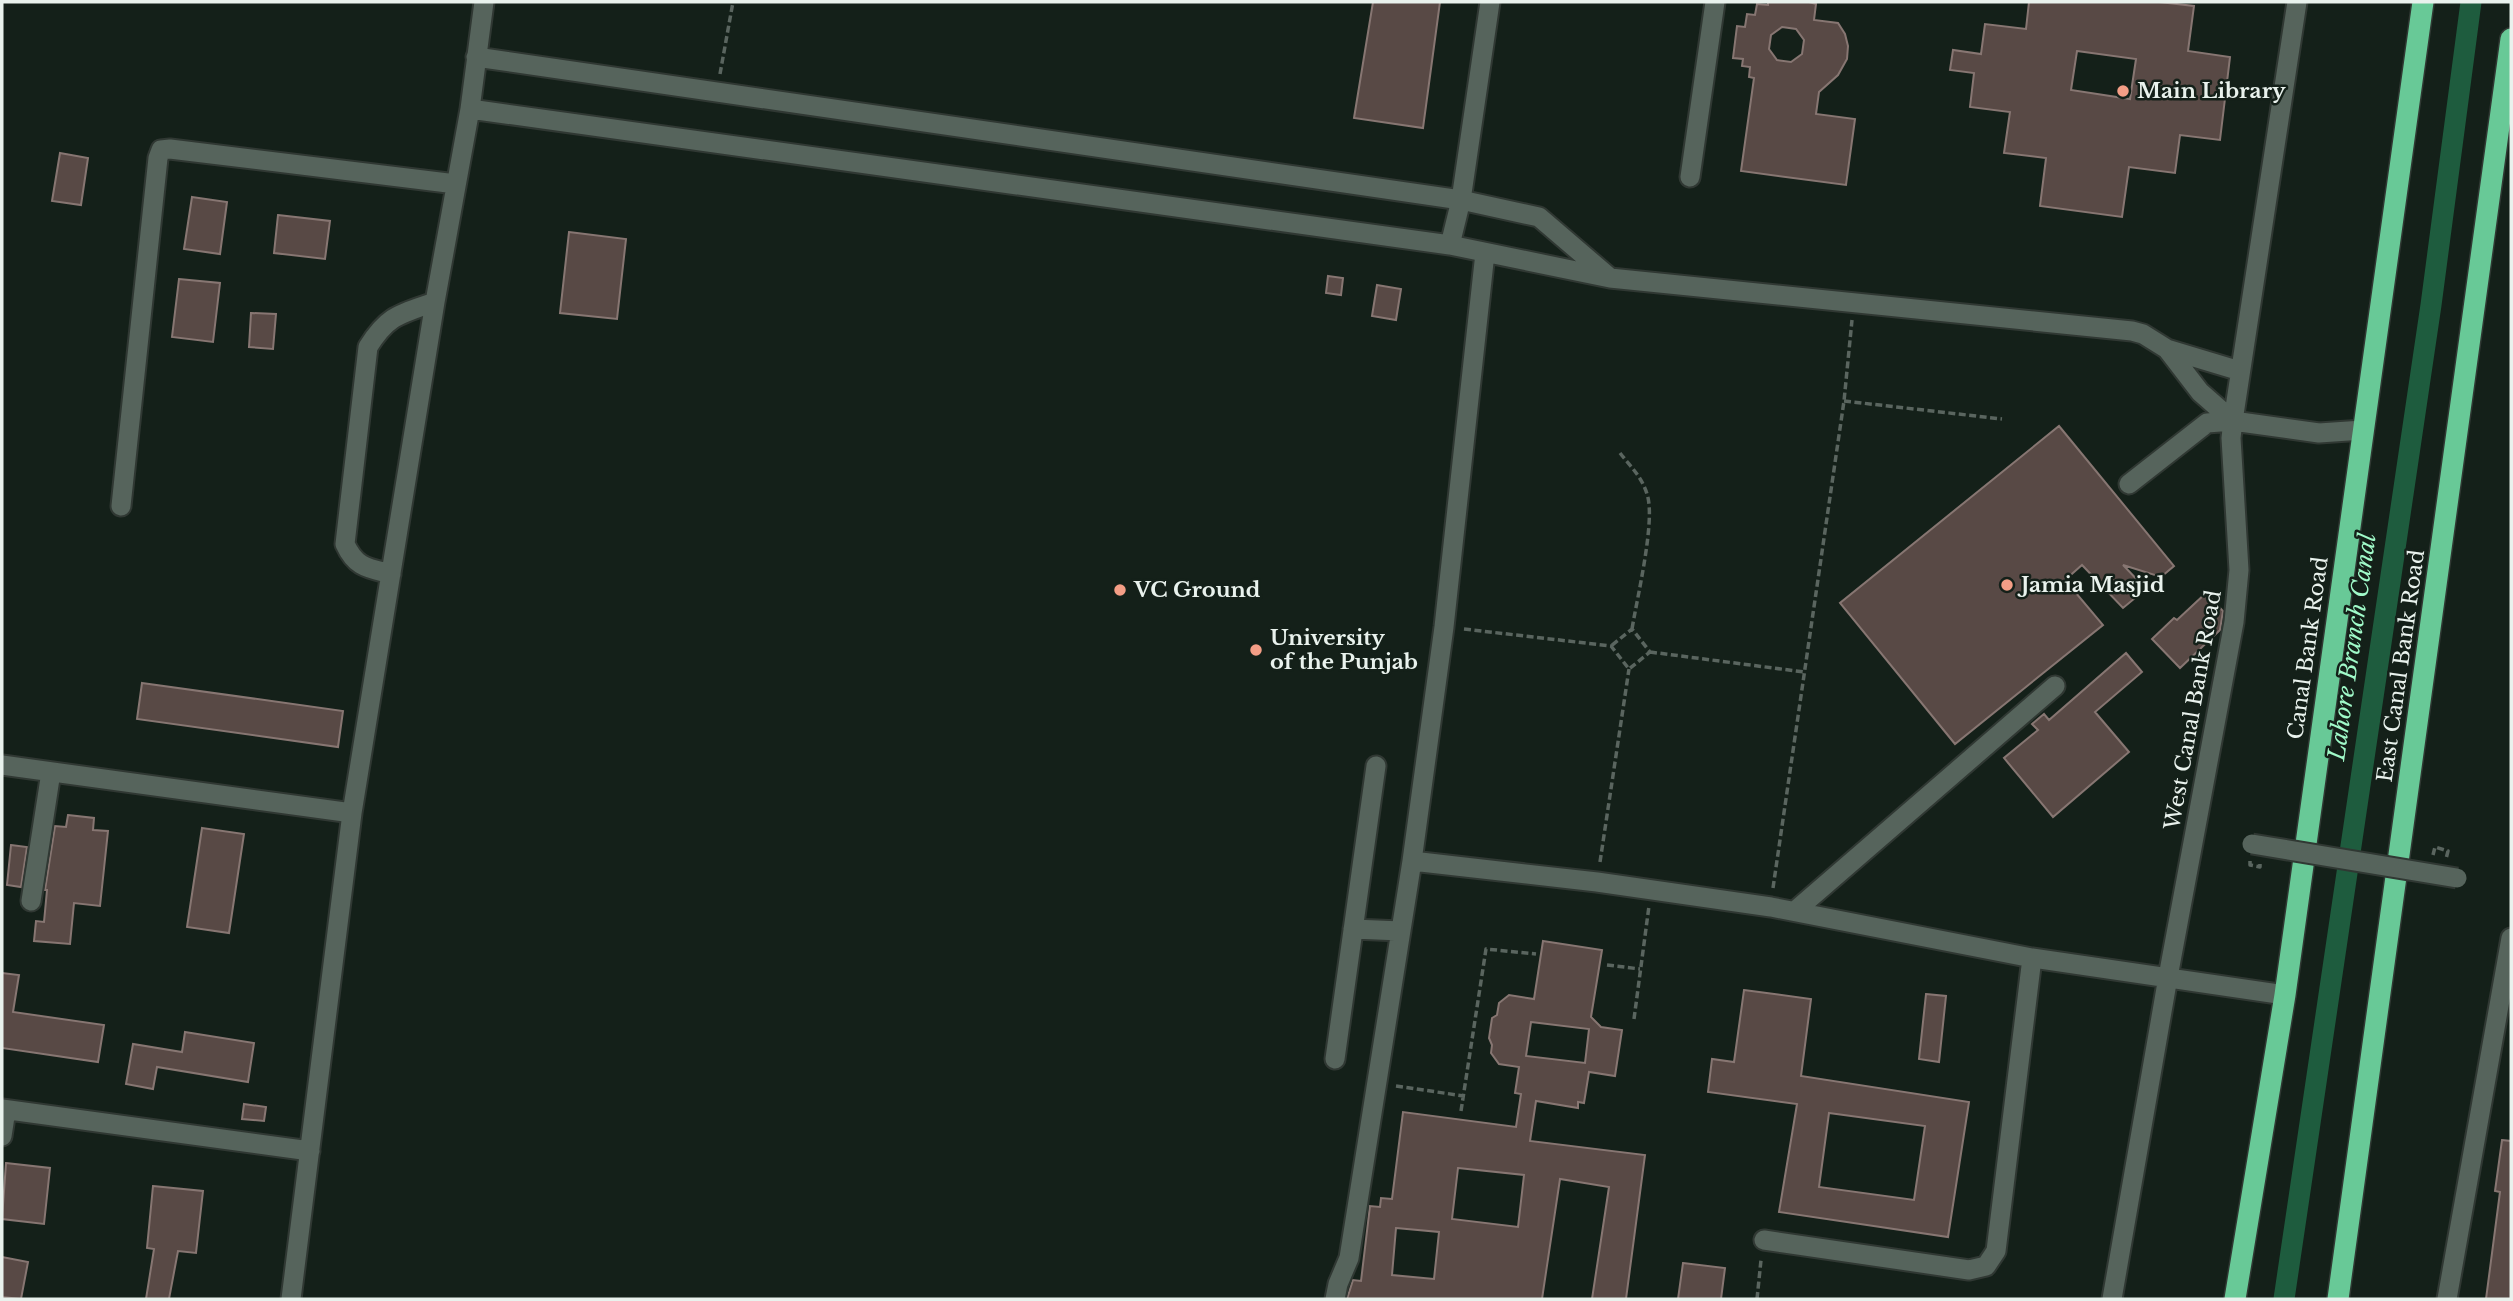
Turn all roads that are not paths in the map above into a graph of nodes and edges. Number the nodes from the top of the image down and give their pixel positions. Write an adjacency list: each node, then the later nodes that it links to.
1 (484, 2): 7 (street)
2 (1490, 2): 11 (street)
3 (1715, 2): 9 (street)
4 (2297, 2): 17 (street, West Canal Bank Road)
5 (2423, 2): 19 (highway, Canal Bank Road)
6 (2511, 39): 48 (highway, East Canal Bank Road)
7 (476, 57): 8 (street); 11 (street)
8 (470, 109): 10 (street); 12 (street)
9 (1690, 177)
10 (456, 184): 15 (street); 21 (street)
11 (1461, 200): 12 (street); 14 (street)
12 (1450, 245): 13 (street)
13 (1485, 253): 14 (street); 29 (street)
14 (1610, 278): 16 (street)
15 (435, 302): 22 (street); 22 (street)
16 (2166, 349): 17 (street); 18 (street)
17 (2240, 371): 18 (street, West Canal Bank Road)
18 (2233, 421): 19 (street); 20 (street); 37 (street, West Canal Bank Road)
19 (2363, 430): 38 (highway, Canal Bank Road)
20 (2129, 484)
21 (121, 506)
22 (391, 574): 27 (street)
23 (2055, 686): 32 (street)
24 (2, 765): 26 (street)
25 (1376, 766): 33 (street)
26 (51, 772): 27 (street); 31 (street)
27 (352, 813): 42 (street)
28 (2252, 844): 30 (street, bridge)
29 (1412, 861): 32 (street); 34 (street)
30 (2457, 878)
31 (31, 901)
32 (1796, 911): 36 (street)
33 (1353, 929): 34 (street); 39 (street)
34 (1401, 931): 45 (street)
35 (2511, 938): 49 (street)
36 (2032, 958): 37 (street); 43 (street)
37 (2168, 977): 38 (street); 46 (street, West Canal Bank Road)
38 (2286, 995): 47 (highway, Canal Bank Road)
39 (1335, 1059)
40 (4, 1110): 41 (street); 42 (street)
41 (2, 1136)
42 (310, 1151): 44 (street)
43 (1763, 1240)
44 (291, 1299)
45 (1335, 1299)
46 (2112, 1299)
47 (2235, 1299)
48 (2338, 1299)
49 (2447, 1299)

